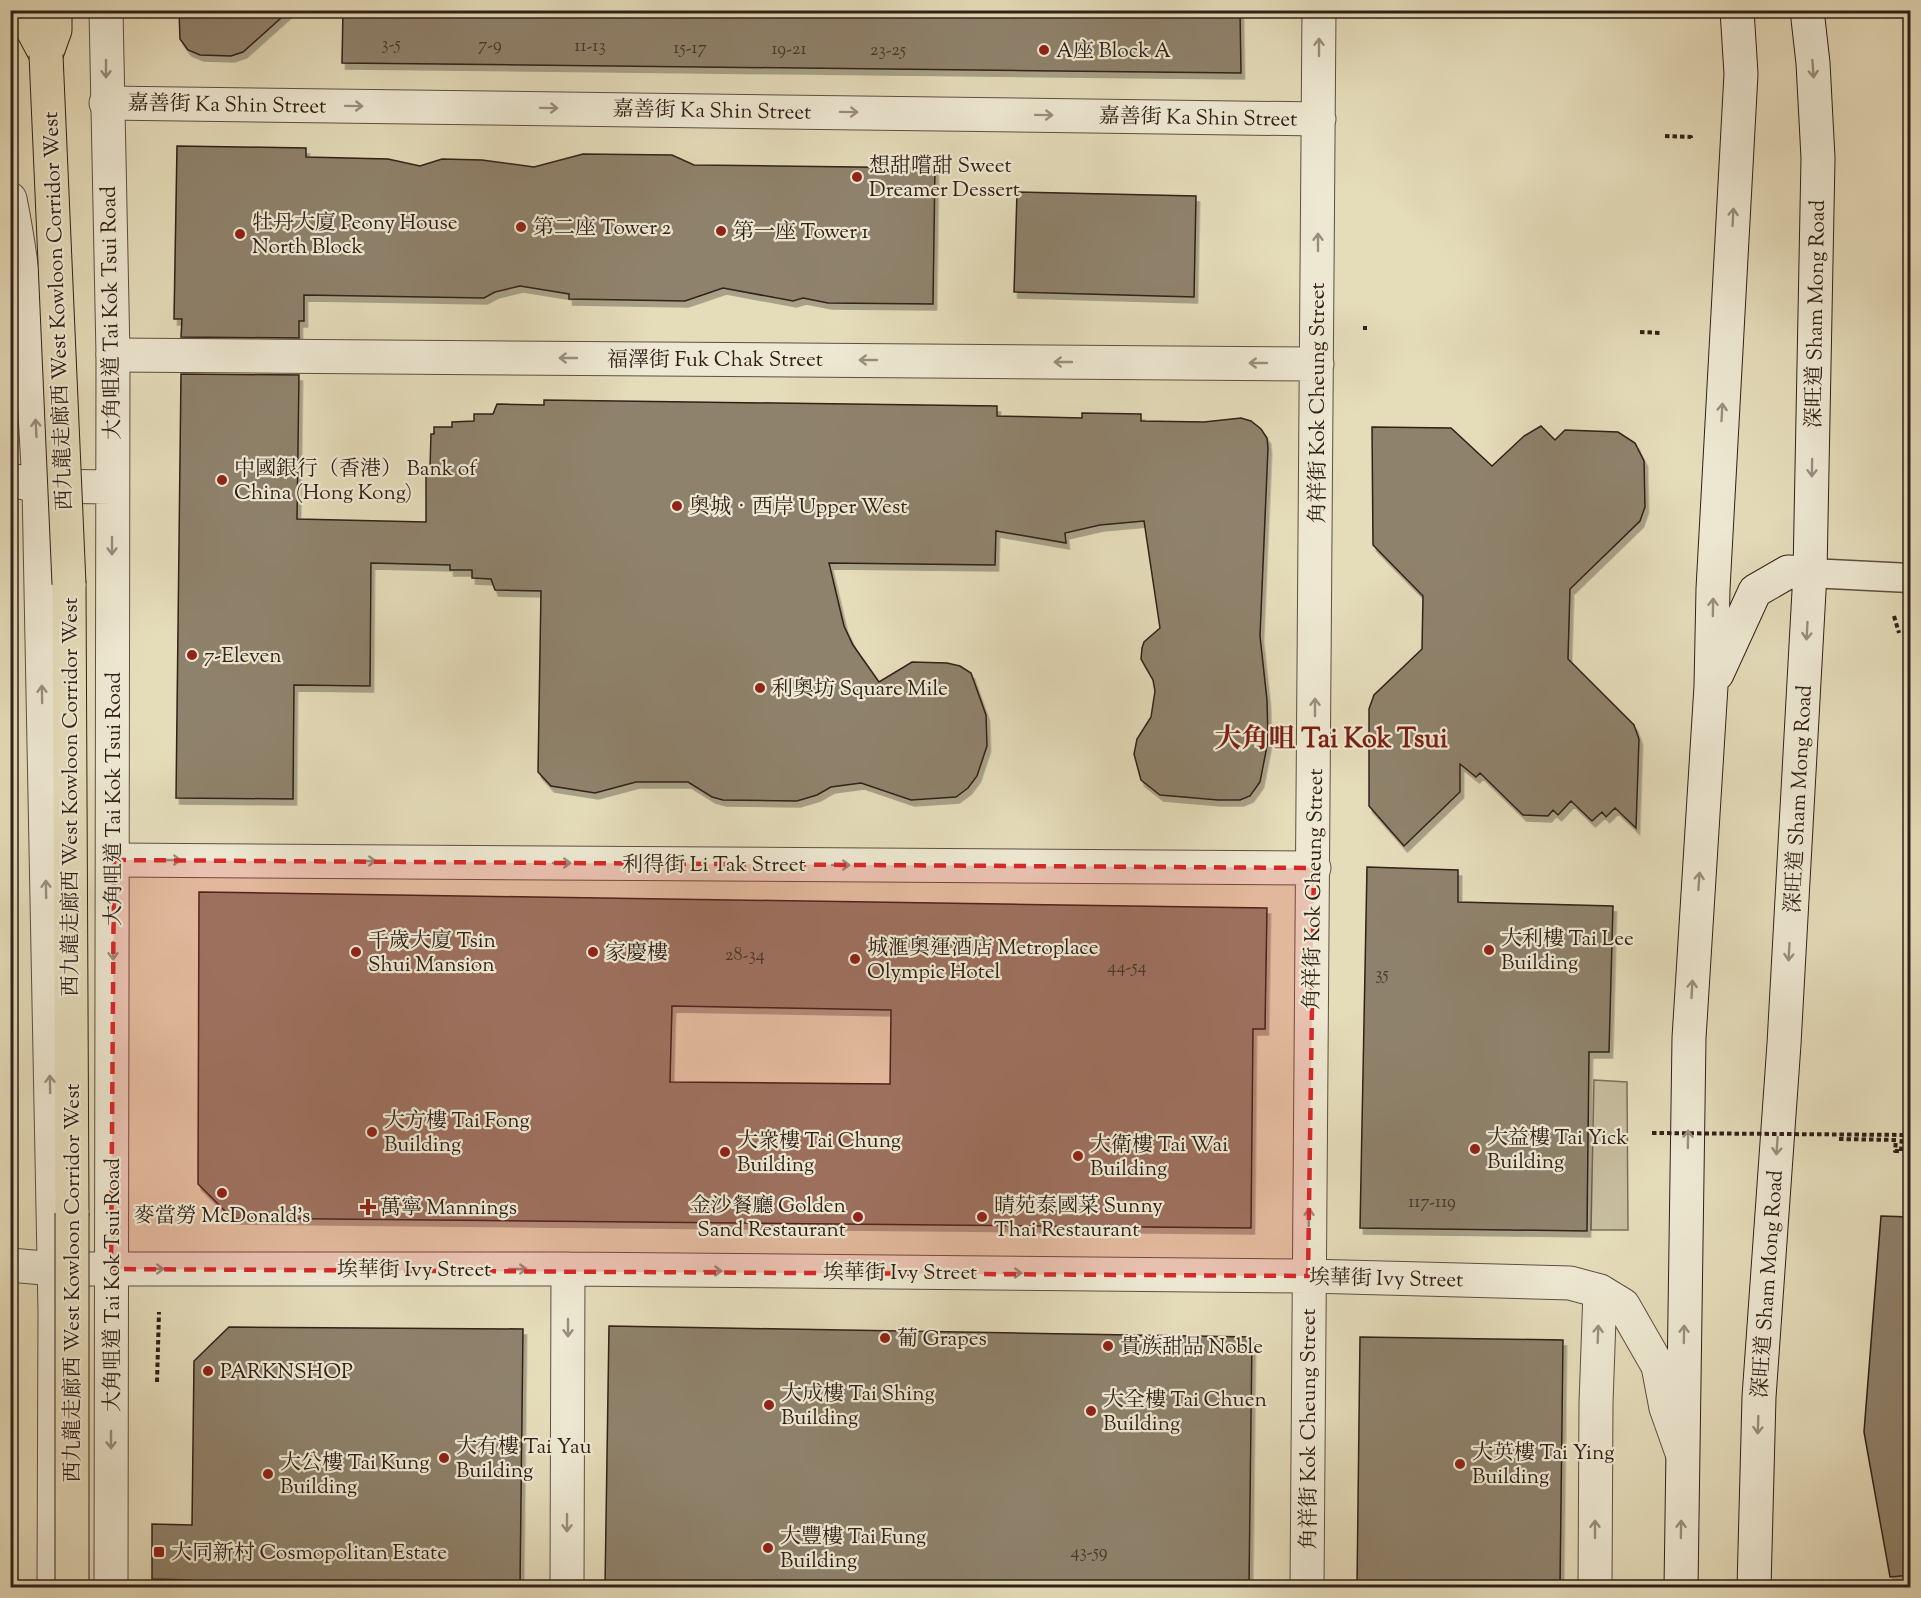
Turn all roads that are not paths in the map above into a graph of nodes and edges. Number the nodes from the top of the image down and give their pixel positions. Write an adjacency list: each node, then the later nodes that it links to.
1 (27, 10): 7 (highway, 西九龍走廊西 West Kowloon Corridor West)
2 (55, 10): 7 (highway)
3 (106, 10): 8 (street, 大角咀道 Tai Kok Tsui Road, one-way to 8)
4 (1319, 10): 9 (street, 角祥街 Kok Cheung Street, one-way to 4)
5 (1737, 10): 17 (street, one-way to 5)
6 (1807, 10): 15 (street, 深旺道 Sham Mong Road, one-way to 15)
7 (46, 55): 28 (highway, 西九龍走廊西 West Kowloon Corridor West, bridge)
8 (106, 103): 9 (street, 嘉善街 Ka Shin Street, one-way to 9); 11 (street, 大角咀道 Tai Kok Tsui Road)
9 (1318, 119): 12 (street, 角祥街 Kok Cheung Street, one-way to 9)
10 (12, 219): 13 (street, one-way to 10)
11 (113, 355): 12 (street, 福澤街 Fuk Chak Street, one-way to 11); 14 (street, 大角咀道 Tai Kok Tsui Road)
12 (1317, 364): 19 (street, 角祥街 Kok Cheung Street, one-way to 12)
13 (25, 483): 14 (street); 21 (street, one-way to 13)
14 (111, 487): 18 (street, 大角咀道 Tai Kok Tsui Road, one-way to 18)
15 (1810, 573): 16 (lane); 17 (street); 34 (street, 深旺道 Sham Mong Road, one-way to 34)
16 (1911, 578)
17 (1711, 686): 26 (street, one-way to 17)
18 (114, 860): 19 (street, 利得街 Li Tak Street, one-way to 19); 22 (street, 大角咀道 Tai Kok Tsui Road, one-way to 22)
19 (1314, 868): 24 (street, 角祥街 Kok Cheung Street, one-way to 19)
20 (10, 1265): 21 (street, 埃華街 Ivy Street)
21 (55, 1269): 22 (street, 埃華街 Ivy Street); 27 (street)
22 (111, 1269): 23 (street, 埃華街 Ivy Street, one-way to 23); 29 (street, 大角咀道 Tai Kok Tsui Road, one-way to 29)
23 (568, 1269): 24 (street, 埃華街 Ivy Street, one-way to 24); 30 (street, one-way to 30)
24 (1308, 1276): 25 (street, 埃華街 Ivy Street); 31 (street, 角祥街 Kok Cheung Street)
25 (1600, 1291): 26 (street, 埃華街 Ivy Street); 32 (street, one-way to 25)
26 (1682, 1453): 33 (street, one-way to 26)
27 (54, 1587)
28 (72, 1587)
29 (111, 1587)
30 (567, 1587)
31 (1307, 1587)
32 (1595, 1587)
33 (1681, 1587)
34 (1754, 1587)

